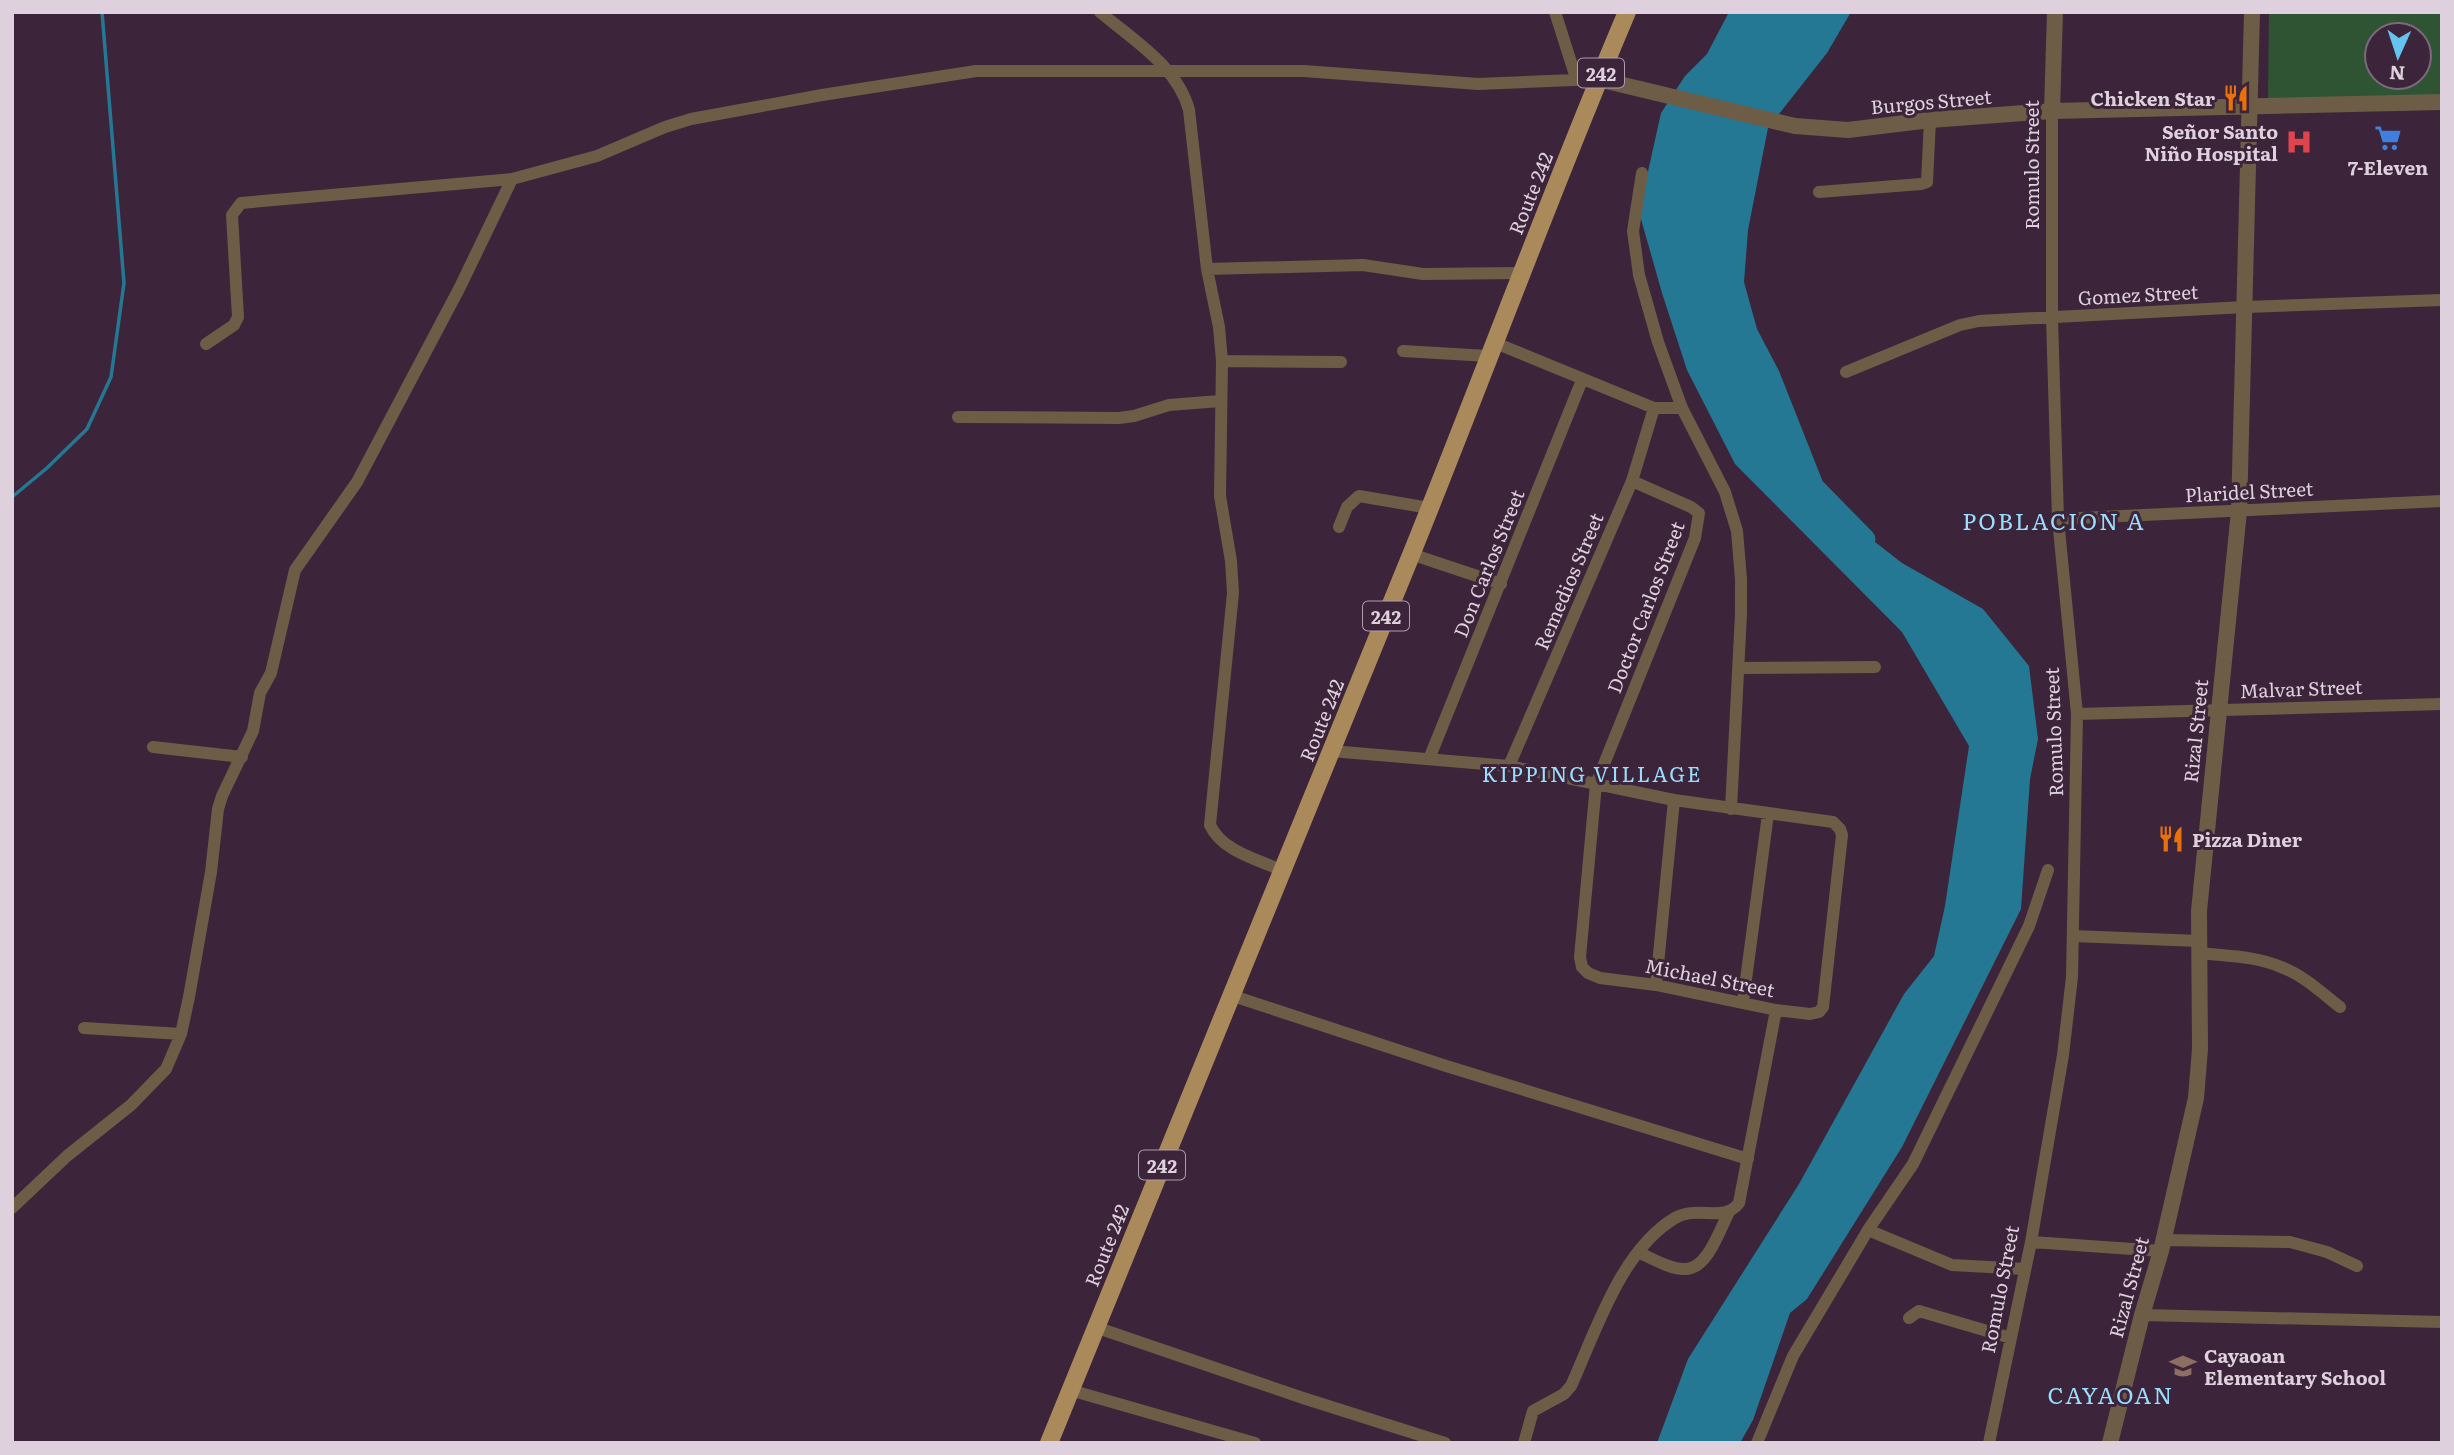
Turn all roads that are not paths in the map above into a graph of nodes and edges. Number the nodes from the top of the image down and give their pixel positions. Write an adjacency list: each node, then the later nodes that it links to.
1 (1100, 12): 6 (street)
2 (1555, 12): 7 (street)
3 (1627, 12): 8 (main road, Route 242 / 242)
4 (2054, 12): 11 (street, Romulo Street)
5 (2252, 12): 10 (street, Rizal Street)
6 (1169, 71): 7 (street); 14 (street); 16 (street)
7 (1576, 78): 8 (street)
8 (1598, 79): 12 (street, Burgos Street); 17 (main road, Route 242 / 242)
9 (2442, 102): 10 (street, Burgos Street)
10 (2251, 105): 11 (street, Burgos Street); 19 (street, Rizal Street)
11 (2052, 111): 12 (street, Burgos Street); 20 (street, Romulo Street)
12 (1930, 120): 15 (street)
13 (1642, 173): 30 (street)
14 (512, 179): 21 (street); 47 (street)
15 (1819, 192)
16 (1208, 269): 17 (street); 24 (street)
17 (1520, 273): 22 (main road, Route 242 / 242)
18 (2442, 300): 19 (street, Gomez Street)
19 (2245, 307): 20 (street, Gomez Street); 35 (street, Rizal Street)
20 (2052, 318): 26 (street, Gomez Street); 36 (street, Romulo Street)
21 (206, 344)
22 (1490, 349): 23 (street); 27 (street); 34 (main road, Route 242 / 242)
23 (1402, 351)
24 (1222, 361): 25 (street); 28 (street)
25 (1341, 362)
26 (1846, 372)
27 (1582, 380): 29 (street); 39 (street, Don Carlos Street)
28 (1220, 401): 31 (street); 54 (street)
29 (1654, 408): 30 (street); 32 (street, Remedios Street)
30 (1682, 408): 41 (street)
31 (958, 417)
32 (1632, 481): 49 (street, Remedios Street); 50 (street, Doctor Carlos Street)
33 (2442, 501): 35 (street, Plaridel Street)
34 (1429, 508): 37 (street); 38 (main road, Route 242 / 242)
35 (2239, 511): 36 (street, Plaridel Street); 43 (street, Rizal Street)
36 (2058, 519): 44 (street, Romulo Street)
37 (1339, 527)
38 (1411, 555): 39 (street); 46 (main road, Route 242 / 242)
39 (1501, 584): 48 (street, Don Carlos Street)
40 (1875, 667): 41 (street)
41 (1740, 668): 52 (street)
42 (2442, 704): 43 (street, Malvar Street)
43 (2218, 710): 44 (street, Malvar Street); 57 (street, Rizal Street)
44 (2077, 714): 56 (street, Romulo Street)
45 (153, 747): 47 (street)
46 (1331, 751): 48 (street); 54 (main road, Route 242 / 242)
47 (242, 757): 65 (street)
48 (1429, 759): 49 (street)
49 (1509, 766): 50 (street)
50 (1596, 784): 51 (street); 58 (street, Doctor Carlos Street)
51 (1674, 800): 52 (street); 59 (street)
52 (1731, 809): 53 (street)
53 (1768, 814): 61 (street); 63 (street, Michael Street)
54 (1282, 870): 60 (main road, Route 242 / 242)
55 (2048, 870): 69 (street)
56 (2073, 936): 57 (street); 70 (street, Romulo Street)
57 (2199, 947): 62 (street); 71 (street, Rizal Street)
58 (1588, 973): 59 (street, Michael Street)
59 (1657, 985): 61 (street, Michael Street)
60 (1230, 995): 66 (street); 78 (main road, Route 242 / 242)
61 (1743, 1002): 63 (street, Michael Street)
62 (2340, 1007)
63 (1776, 1010): 66 (street)
64 (83, 1028): 65 (street)
65 (181, 1034): 67 (street)
66 (1748, 1158): 68 (street)
67 (12, 1208)
68 (1729, 1212): 72 (street); 72 (street)
69 (1868, 1230): 74 (street); 85 (street)
70 (2031, 1242): 71 (street); 74 (street, Romulo Street)
71 (2162, 1246): 73 (street); 75 (street, Rizal Street)
72 (1638, 1252): 84 (street)
73 (2357, 1266)
74 (2025, 1269): 79 (street, Romulo Street)
75 (2142, 1315): 77 (street); 87 (street, Rizal Street)
76 (1909, 1318): 79 (street)
77 (2442, 1322)
78 (1095, 1328): 80 (main road, Route 242 / 242); 83 (street)
79 (2011, 1338): 86 (street, Romulo Street)
80 (1070, 1390): 81 (main road, Route 242 / 242); 82 (street)
81 (1049, 1443)
82 (1255, 1443)
83 (1445, 1443)
84 (1524, 1443)
85 (1756, 1443)
86 (1989, 1443)
87 (2110, 1443)

